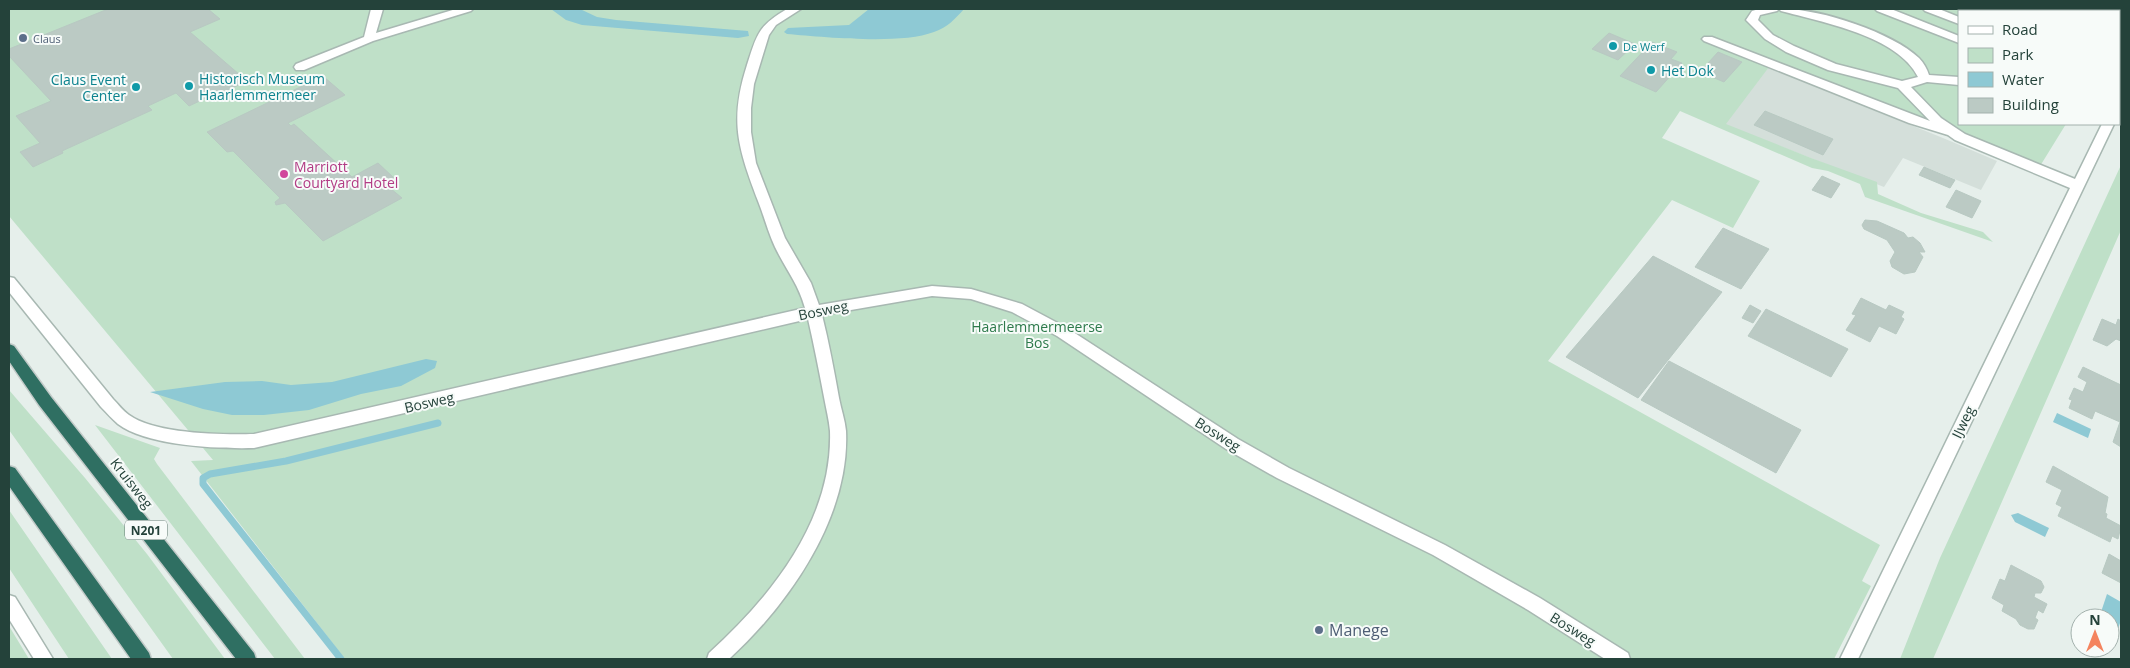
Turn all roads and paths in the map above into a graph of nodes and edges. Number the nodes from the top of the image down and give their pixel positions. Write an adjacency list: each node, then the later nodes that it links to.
1 (376, 9): 11 (street)
2 (467, 9): 11 (street)
3 (795, 9): 22 (street)
4 (1767, 9): 5 (street); 17 (street)
5 (1773, 9)
6 (1785, 9): 9 (street)
7 (1881, 9): 13 (street)
8 (1929, 9): 10 (street)
9 (1803, 10): 15 (street)
10 (1958, 21)
11 (369, 39): 14 (street)
12 (1708, 39): 19 (street)
13 (1958, 40)
14 (300, 67)
15 (1925, 78): 16 (street); 17 (street)
16 (1958, 81)
17 (1902, 85): 19 (street)
18 (2108, 125): 20 (street, IJweg)
19 (1949, 131): 20 (street)
20 (2079, 186): 31 (street, IJweg)
21 (9, 282): 22 (street, Bosweg)
22 (812, 312): 29 (street); 30 (street, Bosweg)
23 (9, 350): 28 (highway, Kruisweg / N201)
24 (9, 473): 27 (highway)
25 (9, 603): 26 (street)
26 (44, 659)
27 (142, 659)
28 (247, 659)
29 (716, 659)
30 (1621, 659)
31 (1849, 659)

